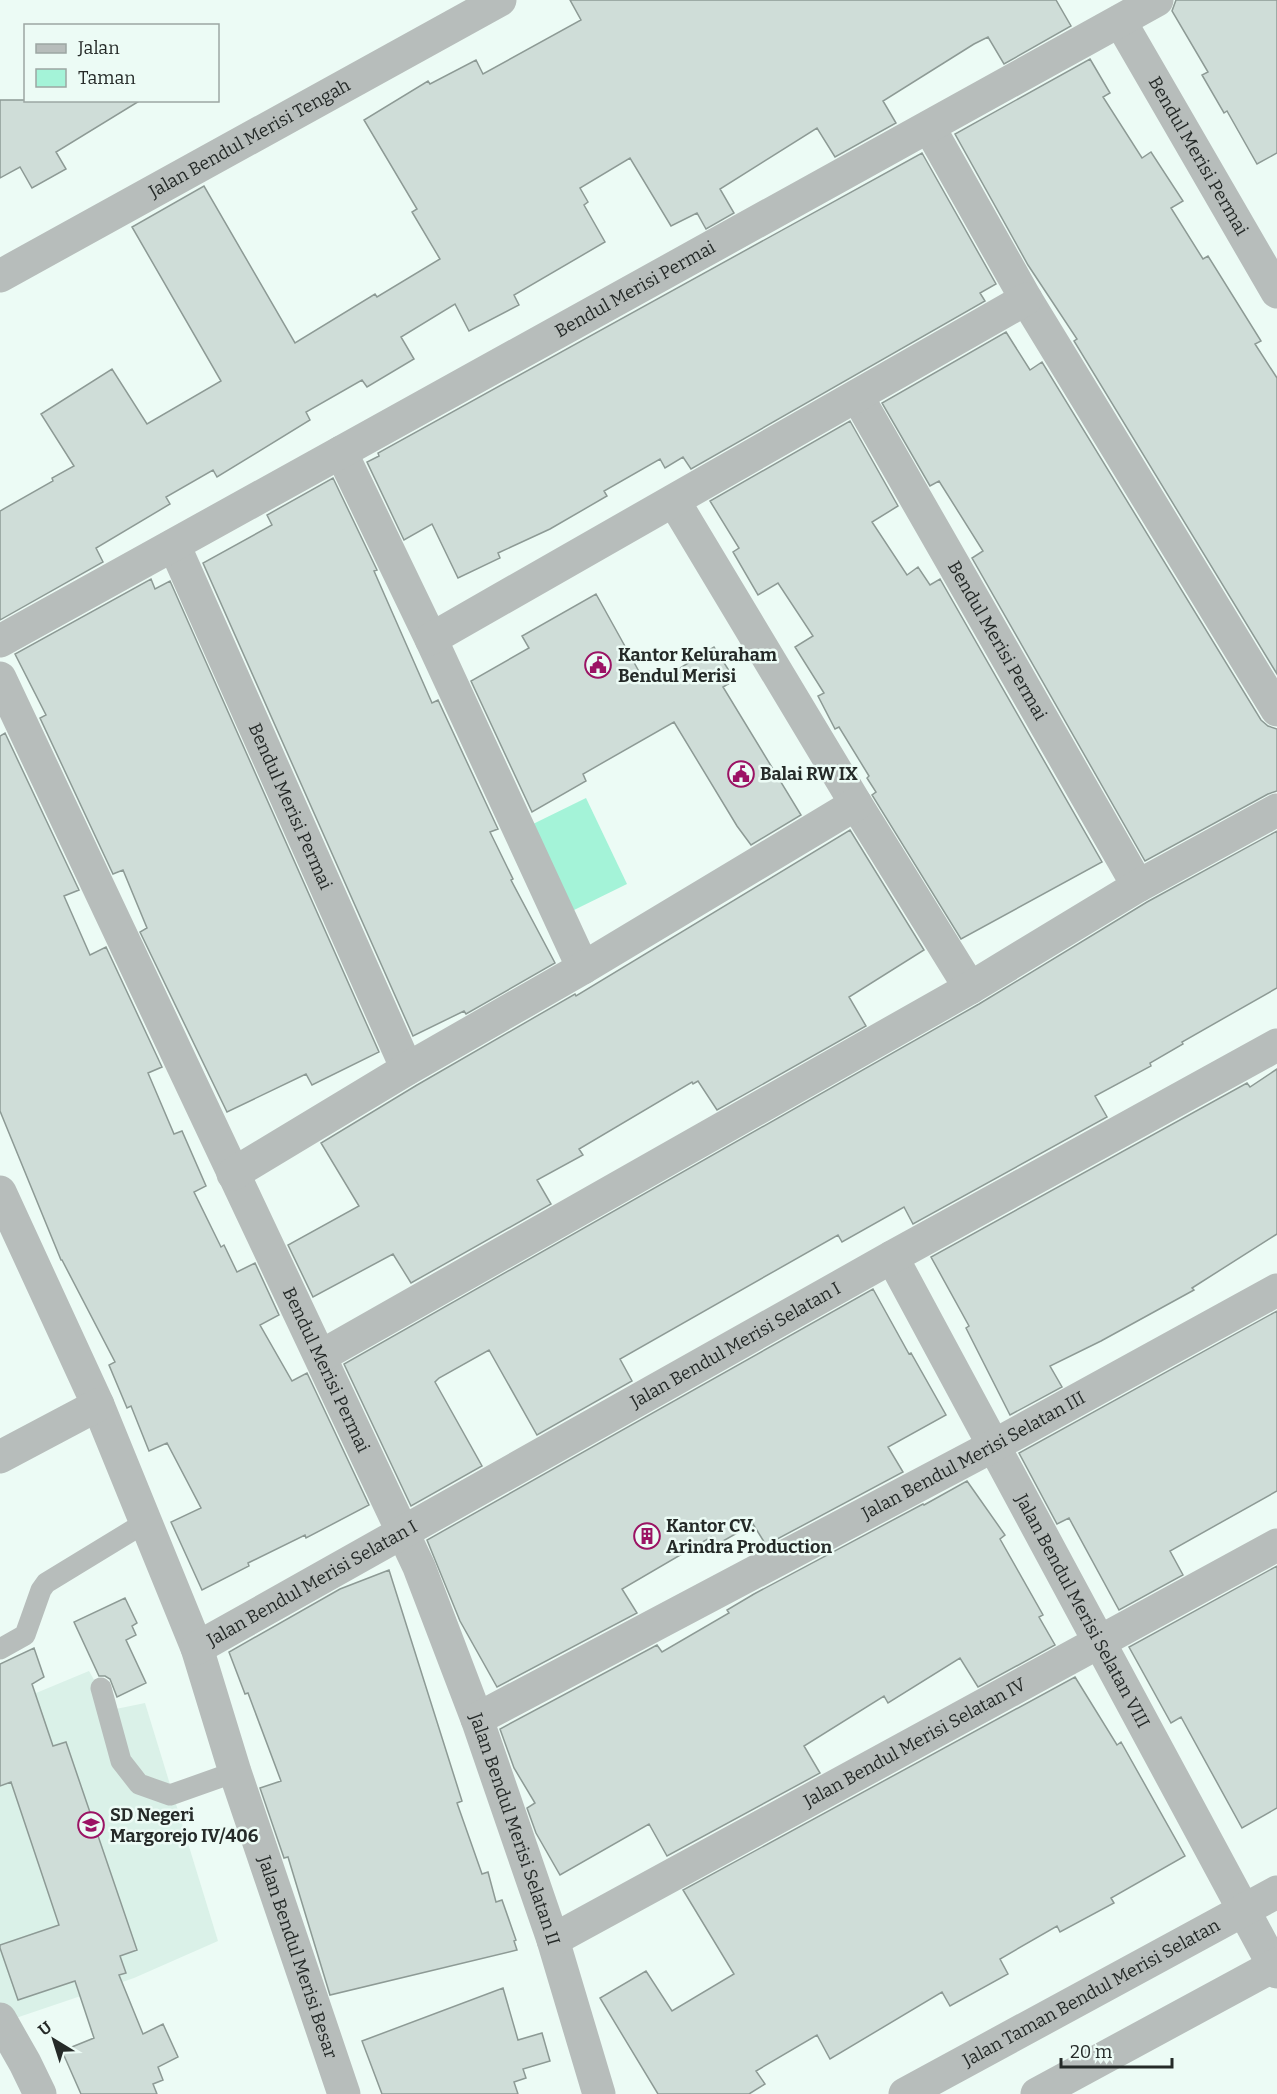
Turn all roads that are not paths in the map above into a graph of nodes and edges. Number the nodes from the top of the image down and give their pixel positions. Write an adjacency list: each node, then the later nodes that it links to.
1 (500, 0): 5 (street, Jalan Bendul Merisi Tengah)
2 (1157, 0): 3 (street, Bendul Merisi Permai)
3 (1120, 21): 4 (street, Bendul Merisi Permai); 6 (street, Bendul Merisi Permai)
4 (929, 127): 7 (street); 9 (street, Bendul Merisi Permai)
5 (0, 276)
6 (1277, 292)
7 (1026, 299): 8 (street); 15 (street)
8 (857, 396): 10 (street); 18 (street, Bendul Merisi Permai)
9 (341, 452): 11 (street, Bendul Merisi Permai); 12 (street)
10 (674, 501): 12 (street); 16 (street)
11 (174, 545): 13 (street, Bendul Merisi Permai); 22 (street, Bendul Merisi Permai)
12 (431, 639): 19 (street)
13 (0, 641)
14 (0, 678): 23 (street, Bendul Merisi Permai)
15 (1277, 710)
16 (856, 804): 19 (street); 20 (street)
17 (1277, 810): 18 (street)
18 (1138, 886): 20 (street)
19 (583, 968): 22 (street)
20 (970, 988): 27 (street)
21 (1277, 1045): 25 (street, Jalan Bendul Merisi Selatan I)
22 (407, 1069): 23 (street)
23 (233, 1174): 27 (street, Bendul Merisi Permai)
24 (0, 1192): 28 (street, Jalan Bendul Merisi Besar)
25 (892, 1257): 29 (street, Jalan Bendul Merisi Selatan VIII); 32 (street, Jalan Bendul Merisi Selatan I)
26 (1277, 1290): 29 (street, Jalan Bendul Merisi Selatan III)
27 (321, 1356): 32 (street, Bendul Merisi Permai)
28 (98, 1406): 30 (street); 31 (street, Jalan Bendul Merisi Besar)
29 (993, 1446): 35 (street, Jalan Bendul Merisi Selatan VIII); 39 (street, Jalan Bendul Merisi Selatan III)
30 (0, 1457)
31 (146, 1522): 36 (street, Jalan Bendul Merisi Besar); 37 (lane)
32 (402, 1532): 34 (street, Bendul Merisi Permai); 36 (street, Jalan Bendul Merisi Selatan I)
33 (1277, 1545): 35 (street, Jalan Bendul Merisi Selatan IV)
34 (419, 1567): 39 (street, Jalan Bendul Merisi Selatan II)
35 (1099, 1642): 42 (street, Jalan Bendul Merisi Selatan VIII); 43 (street, Jalan Bendul Merisi Selatan IV)
36 (197, 1648): 40 (street, Jalan Bendul Merisi Besar)
37 (0, 1649)
38 (101, 1688): 40 (lane)
39 (477, 1719): 43 (street, Jalan Bendul Merisi Selatan II)
40 (235, 1772): 47 (street, Jalan Bendul Merisi Besar)
41 (1277, 1892): 42 (street, Jalan Taman Bendul Merisi Selatan)
42 (1244, 1910): 44 (street, Jalan Bendul Merisi Selatan VIII); 49 (street, Jalan Taman Bendul Merisi Selatan)
43 (553, 1940): 48 (street, Jalan Bendul Merisi Selatan II)
44 (1276, 1967): 50 (street)
45 (0, 2019): 46 (street)
46 (40, 2094)
47 (344, 2094)
48 (599, 2094)
49 (905, 2094)
50 (1037, 2094)

